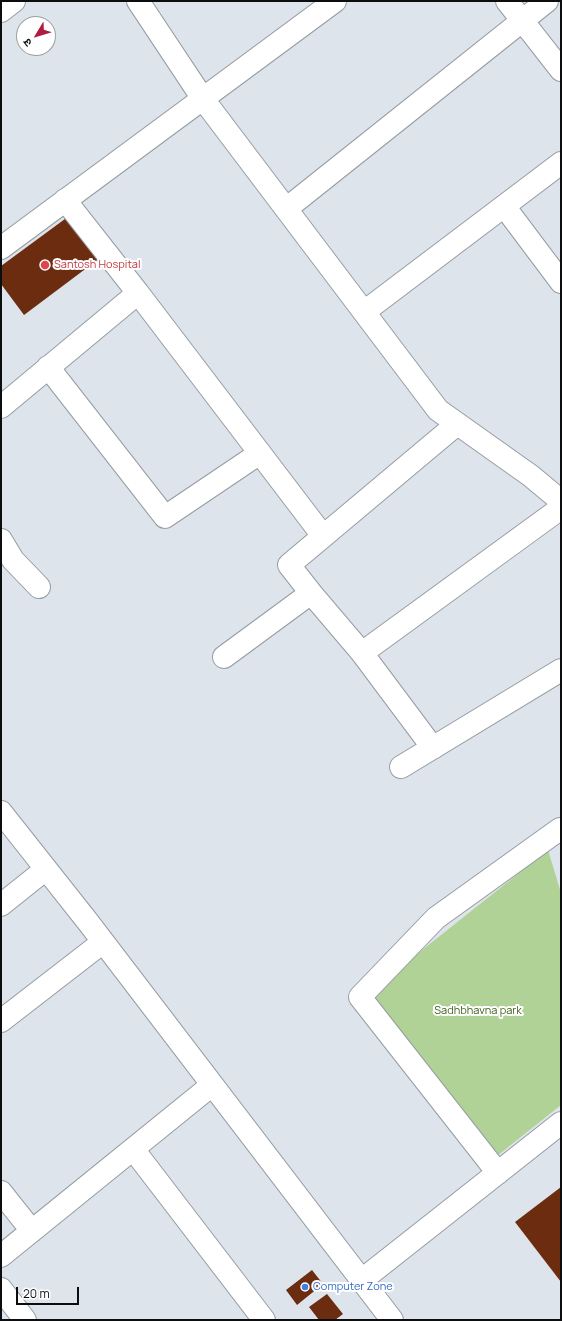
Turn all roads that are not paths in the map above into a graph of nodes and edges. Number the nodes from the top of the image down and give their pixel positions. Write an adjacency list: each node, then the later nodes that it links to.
1 (14, 1): 6 (street)
2 (138, 1): 9 (street)
3 (335, 1): 9 (street)
4 (507, 1): 7 (street)
5 (547, 1): 7 (street)
6 (1, 11)
7 (522, 21): 8 (street); 13 (street)
8 (561, 70)
9 (203, 98): 11 (street); 13 (street)
10 (561, 163): 12 (street)
11 (65, 200): 14 (street); 16 (street)
12 (504, 206): 15 (street); 17 (street)
13 (286, 209): 17 (street)
14 (1, 248)
15 (561, 282)
16 (138, 293): 18 (street); 21 (street)
17 (364, 312): 20 (street)
18 (48, 368): 19 (street); 21 (street)
19 (1, 407)
20 (457, 424): 22 (street); 24 (street)
21 (260, 453): 24 (street)
22 (561, 501)
23 (561, 508): 28 (street)
24 (324, 536): 27 (street)
25 (1, 540): 26 (street)
26 (39, 587)
27 (311, 593): 28 (street); 29 (street)
28 (362, 653): 31 (street)
29 (224, 657)
30 (561, 670): 31 (street)
31 (433, 748): 32 (street)
32 (401, 767)
33 (1, 812): 35 (street)
34 (561, 830): 42 (street)
35 (46, 869): 36 (street); 37 (street)
36 (1, 905)
37 (103, 942): 38 (street); 39 (street)
38 (1, 1021)
39 (212, 1085): 41 (street); 46 (street)
40 (561, 1123): 42 (street)
41 (133, 1149): 44 (street); 49 (street)
42 (498, 1173): 46 (street)
43 (1, 1192): 44 (street)
44 (32, 1231): 45 (street)
45 (1, 1256)
46 (362, 1280): 50 (street)
47 (1, 1289): 48 (street)
48 (25, 1320)
49 (264, 1320)
50 (392, 1320)

